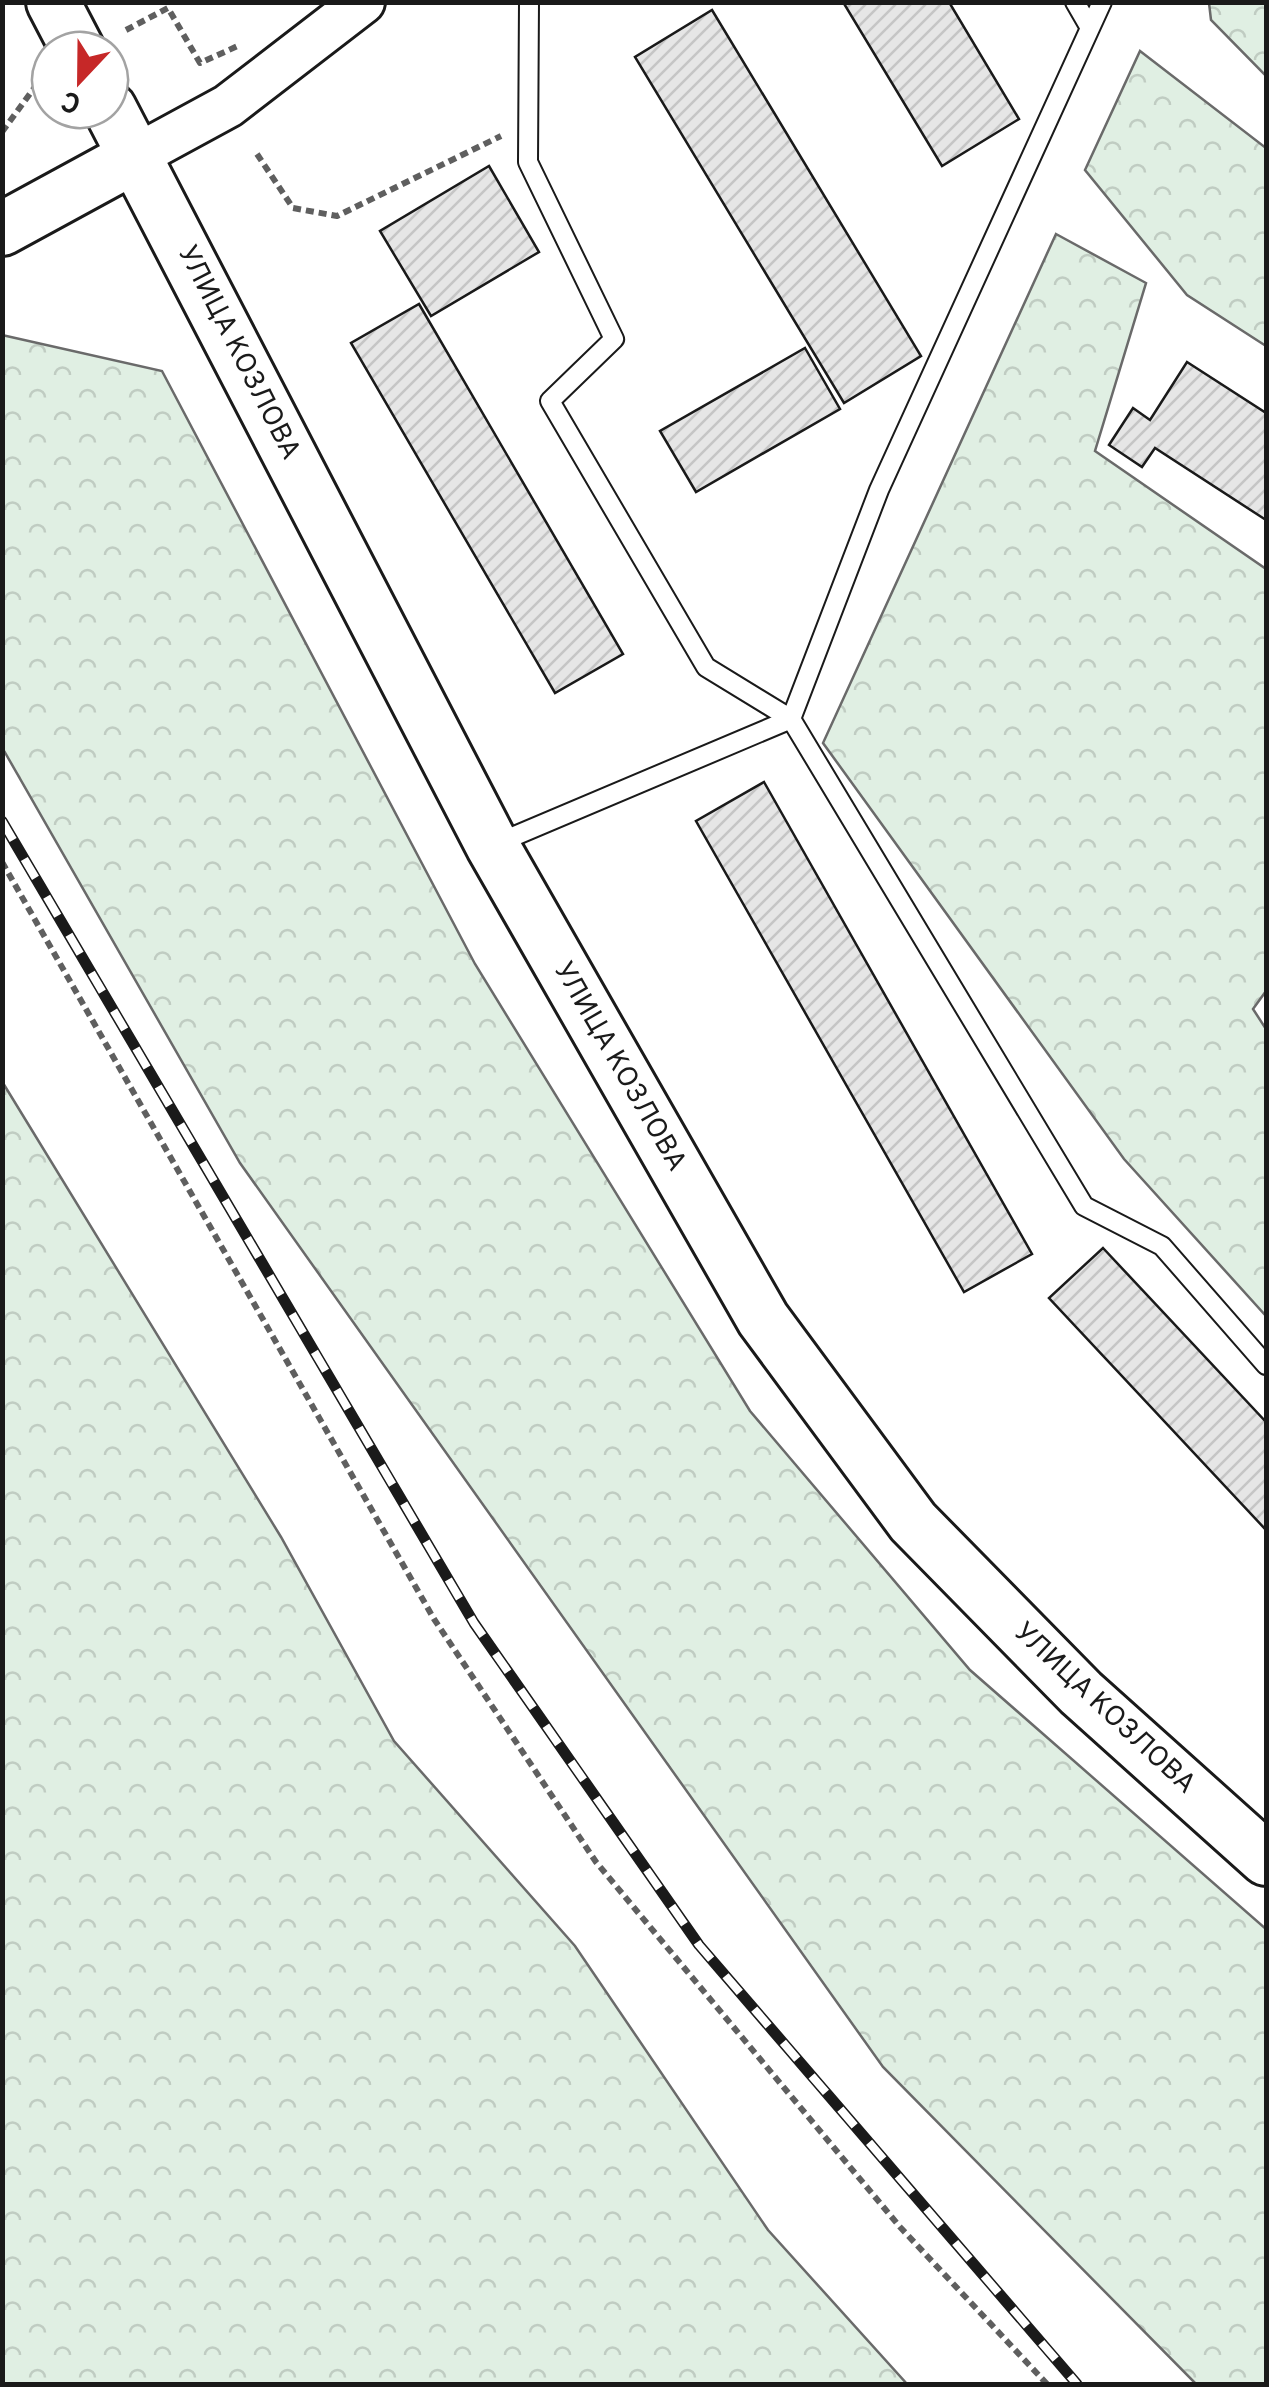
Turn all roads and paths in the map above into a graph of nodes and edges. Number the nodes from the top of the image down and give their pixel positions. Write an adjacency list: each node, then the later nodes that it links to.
1 (53, 2): 7 (main road)
2 (362, 2): 15 (street)
3 (529, 2): 11 (lane)
4 (1075, 2): 6 (lane)
5 (1102, 2): 6 (lane)
6 (1090, 28): 17 (lane)
7 (56, 30)
8 (126, 30): 9 (path)
9 (244, 42)
10 (30, 99): 13 (path)
11 (529, 122): 14 (path); 17 (lane)
12 (122, 130): 15 (main road, УЛИЦА КОЗЛОВА)
13 (2, 132)
14 (258, 154)
15 (136, 156): 16 (main road); 18 (main road, УЛИЦА КОЗЛОВА)
16 (2, 230)
17 (791, 719): 18 (lane); 20 (lane)
18 (492, 845): 21 (main road, УЛИЦА КОЗЛОВА)
19 (2, 862): 22 (path)
20 (1266, 1365)
21 (1266, 1860)
22 (1047, 2384)

